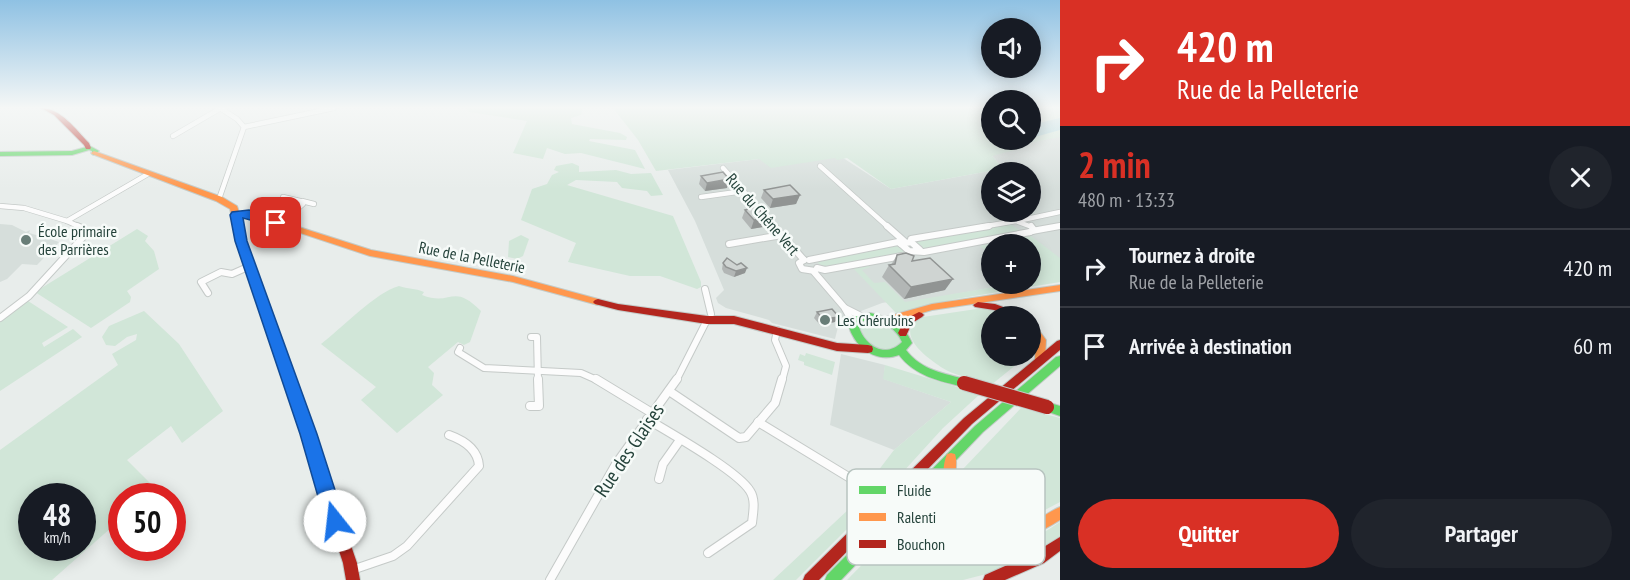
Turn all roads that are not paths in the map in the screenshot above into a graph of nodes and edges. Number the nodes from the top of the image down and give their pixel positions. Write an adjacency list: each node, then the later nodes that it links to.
1 (78, 135): 3 (main road)
2 (241, 135): 11 (street)
3 (87, 151): 4 (main road); 7 (main road)
4 (0, 154)
5 (820, 166): 25 (street)
6 (723, 168): 8 (street, Rue du Chêne Vert)
7 (148, 174): 11 (main road); 18 (street)
8 (744, 191): 10 (street); 24 (street, Rue du Chêne Vert)
9 (283, 197): 12 (street)
10 (701, 197)
11 (219, 199): 16 (main road)
12 (302, 201): 13 (street); 21 (street)
13 (314, 204)
14 (0, 206): 18 (street)
15 (1060, 212): 17 (street)
16 (236, 215): 21 (main road, Rue de la Pelleterie); 30 (main road)
17 (1041, 216)
18 (67, 221): 38 (street)
19 (1012, 222): 25 (street)
20 (1016, 222): 23 (street)
21 (280, 224): 39 (main road, Rue de la Pelleterie)
22 (1060, 226): 23 (street)
23 (1031, 232): 27 (street)
24 (782, 235): 26 (street); 29 (street, Rue du Chêne Vert)
25 (905, 242): 27 (street); 28 (street); 29 (street)
26 (729, 244)
27 (920, 250): 28 (street)
28 (909, 251): 31 (street)
29 (806, 260): 31 (street); 31 (street)
30 (250, 266): 34 (street); 78 (main road)
31 (816, 270): 35 (street)
32 (1060, 288): 40 (main road)
33 (705, 289): 39 (street)
34 (208, 292)
35 (844, 307): 37 (street); 41 (street)
36 (981, 307): 43 (main road)
37 (863, 316): 40 (main road); 41 (main road)
38 (0, 318)
39 (707, 318): 42 (main road, Rue de la Pelleterie); 57 (street, Rue des Glaises)
40 (885, 320): 43 (main road)
41 (853, 323): 45 (main road)
42 (777, 330): 47 (main road, Rue de la Pelleterie); 61 (street)
43 (903, 333): 50 (main road)
44 (531, 337): 55 (street)
45 (854, 337): 47 (main road); 49 (main road)
46 (1060, 344): 52 (main road)
47 (837, 347): 49 (main road, Rue de la Pelleterie)
48 (460, 348): 55 (street)
49 (868, 349): 51 (main road)
50 (902, 352): 51 (main road); 56 (main road)
51 (886, 355): 56 (main road)
52 (1041, 359)
53 (1060, 360): 64 (main road)
54 (1033, 366): 65 (main road)
55 (539, 371): 58 (street); 60 (street)
56 (920, 371): 59 (main road, bridge)
57 (669, 391): 60 (street, Rue des Glaises); 61 (street)
58 (530, 406)
59 (1060, 411)
60 (649, 416): 63 (street); 79 (street, Rue des Glaises)
61 (758, 422): 68 (street)
62 (449, 435): 78 (street)
63 (680, 440): 69 (street); 74 (street)
64 (951, 458): 66 (main road); 67 (main road)
65 (920, 469)
66 (940, 469)
67 (950, 469)
68 (847, 476)
69 (659, 479)
70 (1060, 513): 71 (main road)
71 (1045, 522)
72 (847, 543): 80 (main road)
73 (1060, 543): 75 (main road)
74 (708, 553)
75 (1045, 554)
76 (847, 565): 81 (main road)
77 (1023, 565): 82 (main road)
78 (352, 575)
79 (550, 580)
80 (810, 580)
81 (832, 580)
82 (990, 580)

